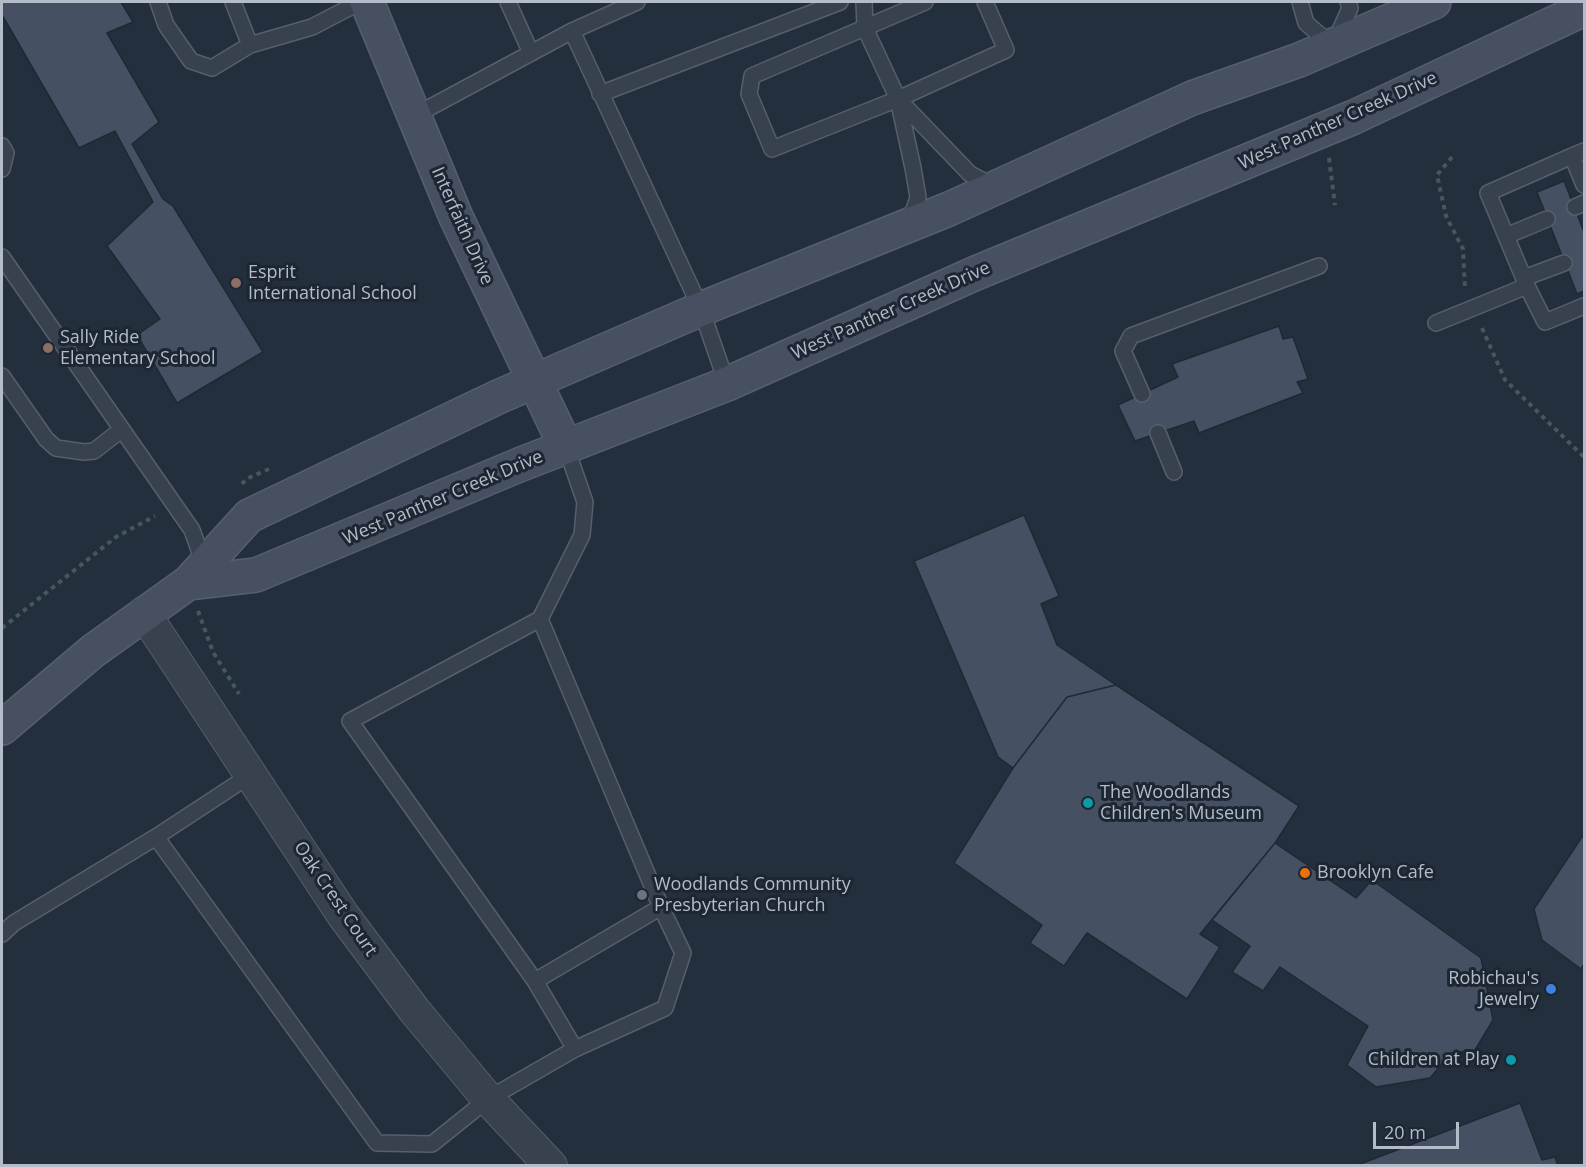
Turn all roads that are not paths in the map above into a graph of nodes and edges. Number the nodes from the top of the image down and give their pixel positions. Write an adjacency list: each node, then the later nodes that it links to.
1 (158, 2): 17 (lane)
2 (233, 2): 17 (lane)
3 (360, 2): 17 (lane)
4 (367, 2): 22 (street, Interfaith Drive)
5 (508, 2): 19 (lane)
6 (637, 2): 16 (lane)
7 (840, 2): 20 (lane)
8 (864, 2): 15 (lane)
9 (925, 2): 15 (lane)
10 (986, 2): 21 (lane)
11 (1300, 2): 18 (lane)
12 (1348, 2): 18 (lane)
13 (1434, 2): 18 (street, West Panther Creek Drive)
14 (1584, 9): 40 (street, West Panther Creek Drive)
15 (865, 27): 21 (lane); 21 (lane)
16 (572, 31): 19 (lane); 20 (lane)
17 (250, 45)
18 (1333, 46): 27 (street, West Panther Creek Drive)
19 (531, 53): 22 (lane)
20 (600, 94): 36 (lane)
21 (898, 99): 27 (lane); 29 (lane)
22 (414, 116): 39 (street, Interfaith Drive)
23 (2, 146): 25 (lane)
24 (1578, 153): 26 (lane); 30 (lane)
25 (2, 169)
26 (1584, 185)
27 (996, 187): 29 (street, West Panther Creek Drive)
28 (1547, 219): 30 (lane)
29 (899, 229): 36 (street, West Panther Creek Drive)
30 (1506, 236): 34 (lane)
31 (2, 257): 42 (lane)
32 (1564, 262): 34 (lane)
33 (1320, 266): 41 (lane)
34 (1525, 282): 35 (lane); 37 (lane)
35 (1584, 306)
36 (701, 309): 39 (street, West Panther Creek Drive); 40 (lane)
37 (1436, 323)
38 (2, 376): 42 (lane)
39 (534, 381): 44 (street, Interfaith Drive); 46 (street, West Panther Creek Drive)
40 (727, 384): 44 (street, West Panther Creek Drive)
41 (1142, 394)
42 (121, 430): 46 (lane)
43 (1158, 433): 45 (lane)
44 (566, 447): 46 (street, West Panther Creek Drive); 48 (lane)
45 (1174, 472)
46 (202, 576): 47 (street, West Panther Creek Drive)
47 (144, 613): 49 (street, West Panther Creek Drive); 50 (street, Oak Crest Court)
48 (540, 619): 52 (lane); 54 (lane)
49 (2, 728)
50 (252, 774): 51 (lane); 56 (street, Oak Crest Court)
51 (156, 837): 53 (lane); 56 (lane)
52 (661, 907): 54 (lane); 55 (lane)
53 (2, 934)
54 (535, 981): 55 (lane)
55 (575, 1049): 56 (lane)
56 (488, 1099): 57 (street, Oak Crest Court)
57 (551, 1166)

